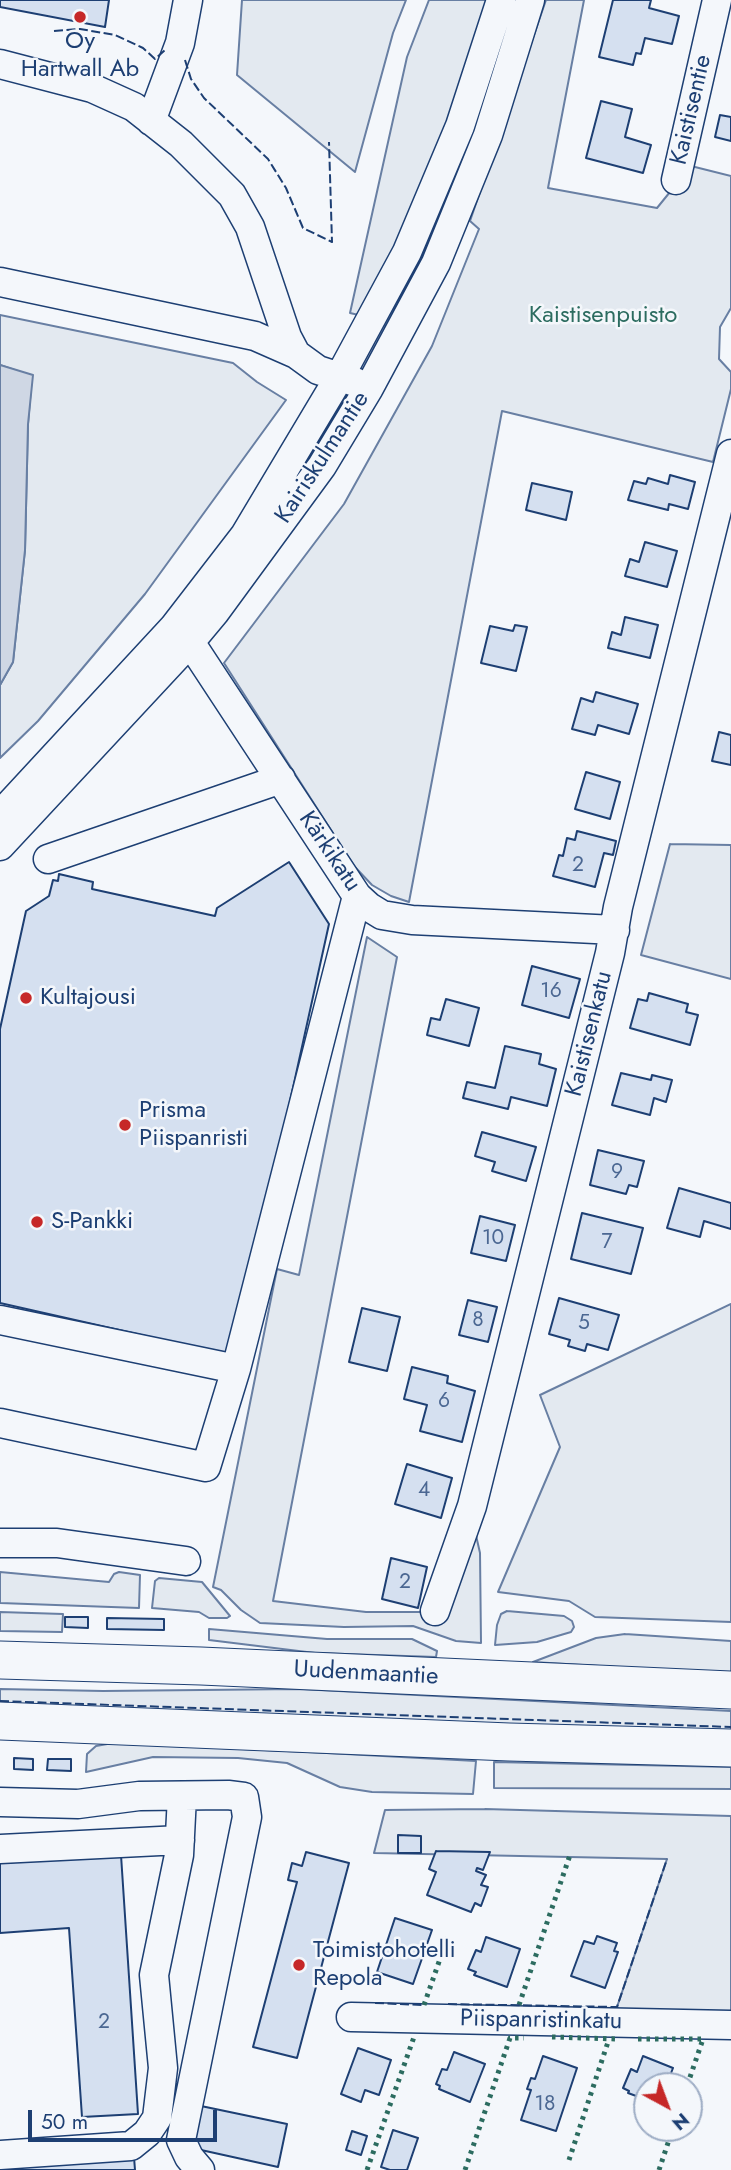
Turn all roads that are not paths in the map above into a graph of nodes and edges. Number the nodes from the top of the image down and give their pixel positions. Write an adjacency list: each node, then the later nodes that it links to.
1 (188, 0): 6 (street)
2 (501, 0): 10 (street, Kairiskulmantie)
3 (530, 0): 11 (street, Kairiskulmantie)
4 (717, 0): 7 (street, Kaistisentie)
5 (0, 64): 6 (street)
6 (151, 121): 9 (street)
7 (676, 180)
8 (0, 282): 9 (street)
9 (296, 354): 10 (street)
10 (340, 376): 11 (street); 13 (street, Kairiskulmantie)
11 (369, 388): 13 (street, Kairiskulmantie)
12 (731, 454): 19 (street, Kaistisenkatu)
13 (182, 634): 14 (street, Kärkikatu); 15 (street, Kairiskulmantie); 16 (street, Kairiskulmantie)
14 (281, 779): 17 (street); 18 (street, Kärkikatu)
15 (0, 815)
16 (0, 846)
17 (48, 859)
18 (357, 896): 19 (street, Kärkikatu); 21 (street)
19 (615, 930): 25 (street, Kaistisenkatu)
20 (0, 1320): 21 (street)
21 (236, 1369): 22 (street)
22 (0, 1423)
23 (0, 1543): 24 (street)
24 (186, 1560)
25 (435, 1611)
26 (0, 1660): 27 (main road, Uudenmaantie)
27 (731, 1690)
28 (0, 1721): 29 (main road)
29 (731, 1748)
30 (182, 1796): 31 (street); 32 (street); 37 (street)
31 (0, 1802)
32 (180, 1840): 33 (street); 36 (street)
33 (0, 1849)
34 (351, 2017): 35 (street, Piispanristinkatu)
35 (731, 2025)
36 (0, 2155)
37 (200, 2170)

